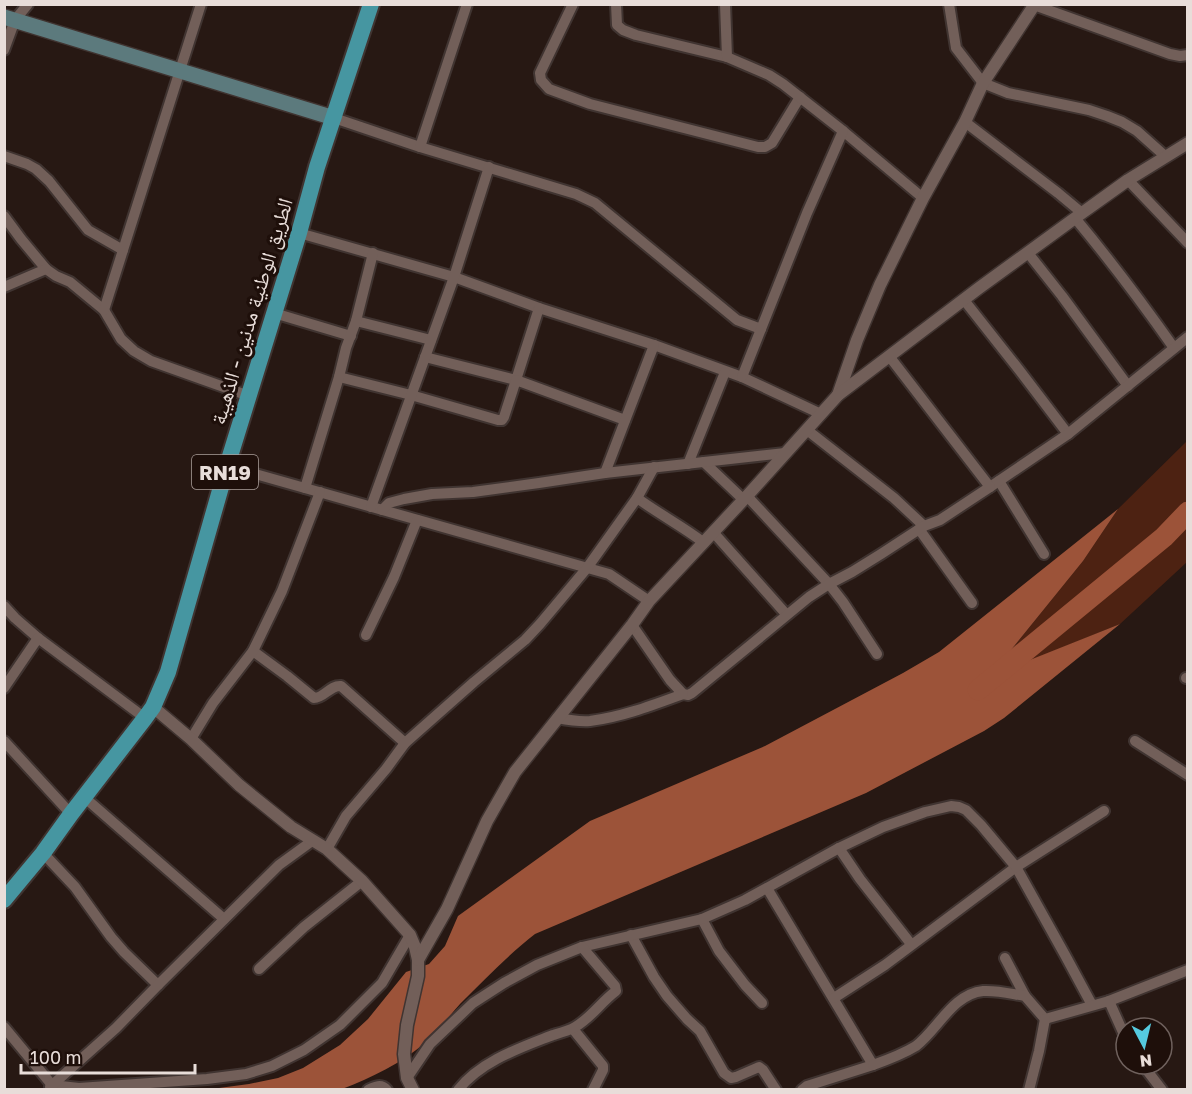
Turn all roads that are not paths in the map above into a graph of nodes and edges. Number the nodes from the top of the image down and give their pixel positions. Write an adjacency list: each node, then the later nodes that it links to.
1 (28, 4): 10 (street)
2 (201, 4): 14 (street)
3 (371, 4): 17 (main road, الطريق الوطنية مدنين - الذهيبة / RN19)
4 (467, 4): 21 (street)
5 (573, 4): 16 (street)
6 (616, 4): 13 (street)
7 (725, 4): 13 (street)
8 (949, 4): 15 (street)
9 (1034, 5): 12 (street); 15 (street)
10 (10, 18): 11 (street); 14 (main road)
11 (4, 50)
12 (1188, 55)
13 (727, 57): 16 (street)
14 (180, 71): 17 (main road); 31 (street)
15 (983, 83): 18 (street); 23 (street)
16 (800, 97): 19 (street)
17 (334, 118): 21 (street); 29 (main road, الطريق الوطنية مدنين - الذهيبة / RN19)
18 (964, 122): 26 (street); 27 (street)
19 (843, 132): 26 (street); 42 (street)
20 (1188, 143): 23 (street)
21 (420, 147): 24 (street)
22 (4, 156): 31 (street)
23 (1165, 156): 25 (street)
24 (489, 167): 35 (street); 42 (street)
25 (1128, 180): 27 (street); 30 (street)
26 (922, 198): 56 (street)
27 (1079, 215): 33 (street); 47 (street)
28 (4, 216): 34 (street)
29 (299, 233): 32 (street); 40 (main road, الطريق الوطنية مدنين - الذهيبة / RN19)
30 (1188, 243)
31 (123, 250): 39 (street)
32 (373, 253): 35 (street); 41 (street)
33 (1028, 253): 37 (street); 54 (street)
34 (46, 269): 36 (street); 39 (street)
35 (454, 277): 38 (street); 45 (street)
36 (4, 286)
37 (964, 300): 48 (street); 61 (street)
38 (539, 309): 46 (street); 53 (street)
39 (104, 310): 57 (street)
40 (274, 313): 43 (street); 57 (main road, الطريق الوطنية مدنين - الذهيبة / RN19)
41 (356, 321): 43 (street); 45 (street)
42 (761, 329): 52 (street)
43 (351, 336): 51 (street)
44 (1188, 337): 47 (street)
45 (431, 340): 49 (street)
46 (654, 345): 50 (street); 59 (street)
47 (1174, 348): 54 (street)
48 (889, 356): 56 (street); 70 (street)
49 (425, 357): 53 (street); 55 (street)
50 (725, 372): 52 (street); 64 (street)
51 (339, 377): 55 (street); 69 (street)
52 (742, 377): 58 (street)
53 (516, 380): 55 (street); 59 (street)
54 (1128, 386): 61 (street)
55 (411, 395): 74 (street)
56 (838, 395): 58 (street)
57 (249, 396): 65 (main road, الطريق الوطنية مدنين - الذهيبة / RN19)
58 (821, 414): 60 (street)
59 (625, 420): 67 (street)
60 (807, 430): 62 (street); 76 (street)
61 (1068, 434): 68 (street)
62 (785, 453): 63 (street); 73 (street)
63 (704, 462): 64 (street); 73 (street)
64 (688, 464): 66 (street)
65 (227, 466): 69 (street); 93 (main road, الطريق الوطنية مدنين - الذهيبة / RN19)
66 (654, 467): 67 (street); 72 (street)
67 (606, 473): 74 (street)
68 (999, 481): 70 (street); 79 (street)
69 (305, 488): 71 (street)
70 (990, 488): 76 (street)
71 (320, 492): 74 (street); 89 (street)
72 (637, 498): 78 (street); 80 (street)
73 (746, 498): 77 (street); 81 (street)
74 (376, 508): 75 (street)
75 (417, 520): 80 (street); 87 (street)
76 (922, 527): 81 (street); 83 (street)
77 (712, 532): 78 (street); 85 (street)
78 (703, 542): 82 (street)
79 (1044, 554)
80 (587, 568): 82 (street); 98 (street)
81 (829, 584): 85 (street); 90 (street)
82 (649, 601): 86 (street)
83 (972, 603)
84 (4, 606): 88 (street)
85 (786, 614): 92 (street)
86 (632, 625): 92 (street); 94 (street)
87 (366, 635)
88 (38, 638): 91 (street); 93 (street)
89 (253, 651): 95 (street); 98 (street)
90 (877, 654)
91 (4, 687)
92 (683, 694): 94 (street)
93 (149, 712): 95 (street); 100 (main road, الطريق الوطنية مدنين - الذهيبة / RN19)
94 (557, 718): 118 (street)
95 (191, 739): 103 (street)
96 (4, 741): 102 (street)
97 (1135, 741): 99 (street)
98 (405, 743): 105 (street)
99 (1188, 775)
100 (84, 797): 102 (main road, الطريق الوطنية مدنين - الذهيبة / RN19); 111 (street)
101 (1104, 811): 107 (street)
102 (70, 814): 106 (main road, الطريق الوطنية مدنين - الذهيبة / RN19)
103 (312, 841): 105 (street); 111 (street)
104 (839, 848): 107 (street); 109 (street); 115 (street)
105 (327, 849): 108 (street)
106 (43, 853): 110 (main road, الطريق الوطنية مدنين - الذهيبة / RN19); 121 (street)
107 (1016, 867): 115 (street); 126 (street)
108 (362, 882): 113 (street); 119 (street)
109 (767, 888): 112 (street); 123 (street)
110 (4, 900)
111 (224, 919): 121 (street)
112 (702, 919): 114 (street); 125 (street)
113 (410, 935): 118 (street); 134 (street)
114 (631, 935): 116 (street); 139 (street)
115 (911, 944): 123 (street)
116 (582, 947): 130 (street); 133 (street)
117 (1005, 958): 122 (street)
118 (418, 960): 133 (street)
119 (259, 969)
120 (1188, 970): 124 (street)
121 (158, 985): 134 (street)
122 (1025, 996): 128 (street); 131 (street)
123 (834, 998): 131 (street)
124 (1109, 1000): 126 (street); 127 (street)
125 (762, 1003)
126 (1092, 1005): 128 (street)
127 (1116, 1016)
128 (1045, 1019): 141 (street)
129 (4, 1027): 134 (street)
130 (573, 1029): 137 (street); 138 (street)
131 (873, 1065): 140 (street)
132 (1152, 1076): 142 (street)
133 (411, 1086)
134 (51, 1088)
135 (368, 1089): 136 (street)
136 (387, 1089)
137 (458, 1089)
138 (593, 1089)
139 (776, 1089)
140 (802, 1089)
141 (1029, 1089)
142 (1162, 1089)

